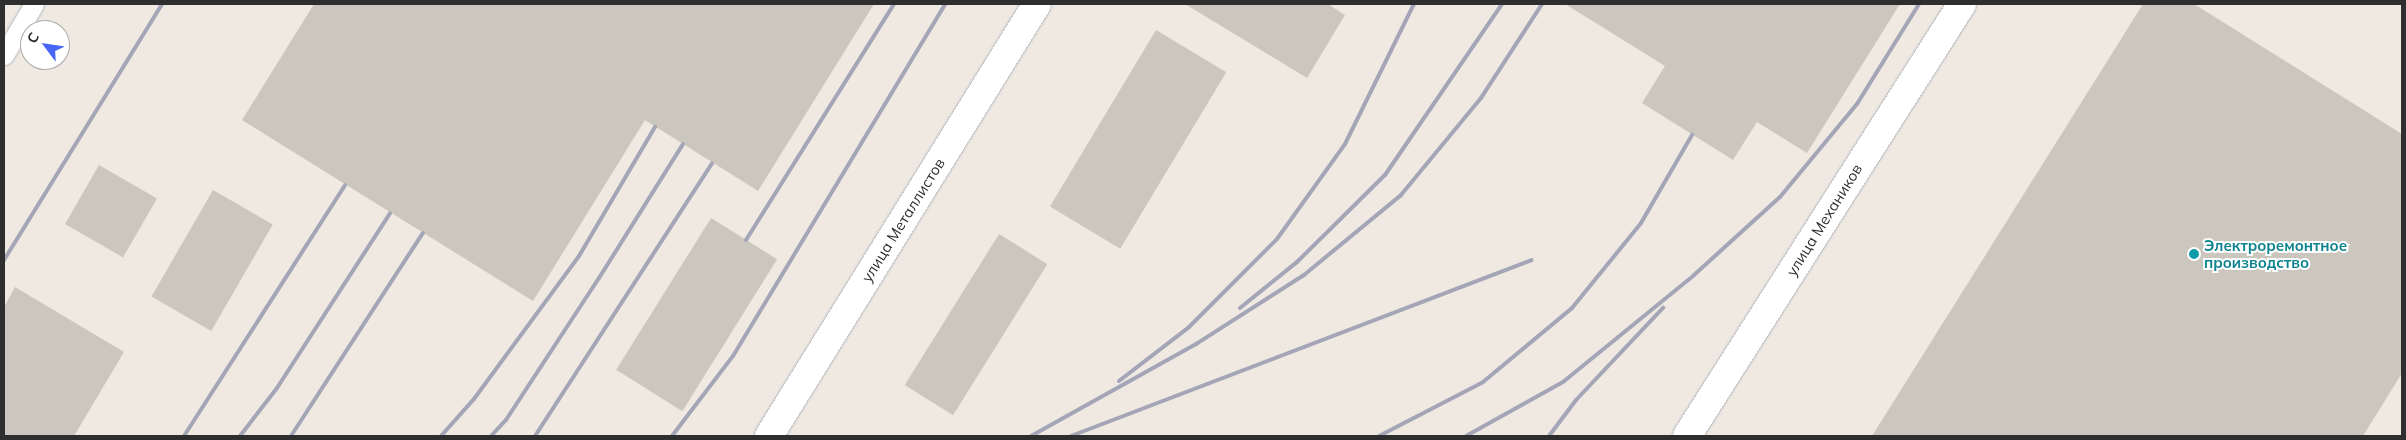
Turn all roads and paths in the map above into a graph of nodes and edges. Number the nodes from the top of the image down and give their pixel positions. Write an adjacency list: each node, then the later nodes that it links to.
1 (34, 4): 4 (lane)
2 (1037, 4): 5 (street, улица Металлистов)
3 (1962, 4): 6 (street, улица Механиков)
4 (4, 55)
5 (769, 436)
6 (1687, 436)

